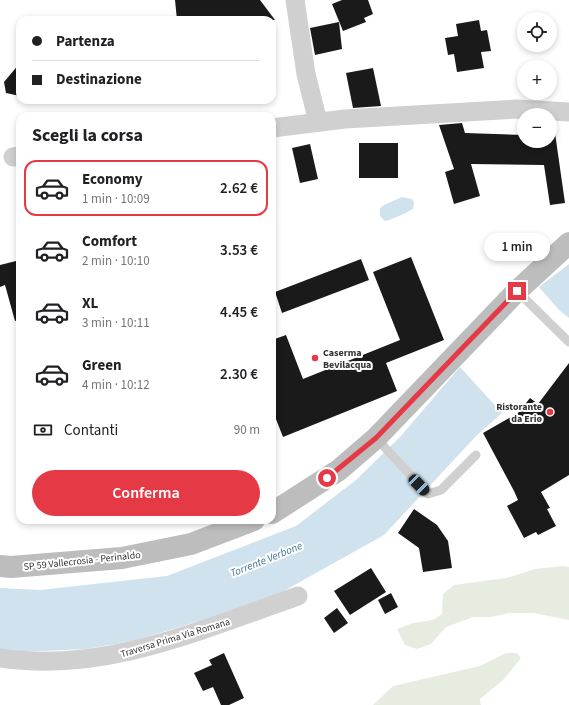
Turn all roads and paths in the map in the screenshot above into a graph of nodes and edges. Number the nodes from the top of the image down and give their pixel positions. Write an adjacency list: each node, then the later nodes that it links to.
1 (295, 0): 3 (street)
2 (569, 112): 3 (street)
3 (318, 122): 4 (street)
4 (276, 127)
5 (569, 243): 6 (main road)
6 (517, 291): 7 (lane); 8 (main road)
7 (569, 342)
8 (379, 443): 9 (lane); 10 (main road)
9 (476, 455)
10 (276, 510)
11 (244, 524): 12 (main road, SP 59 Vallecrosia - Perinaldo)
12 (0, 566)
13 (298, 596): 14 (street, Traversa Prima Via Romana)
14 (0, 658)

